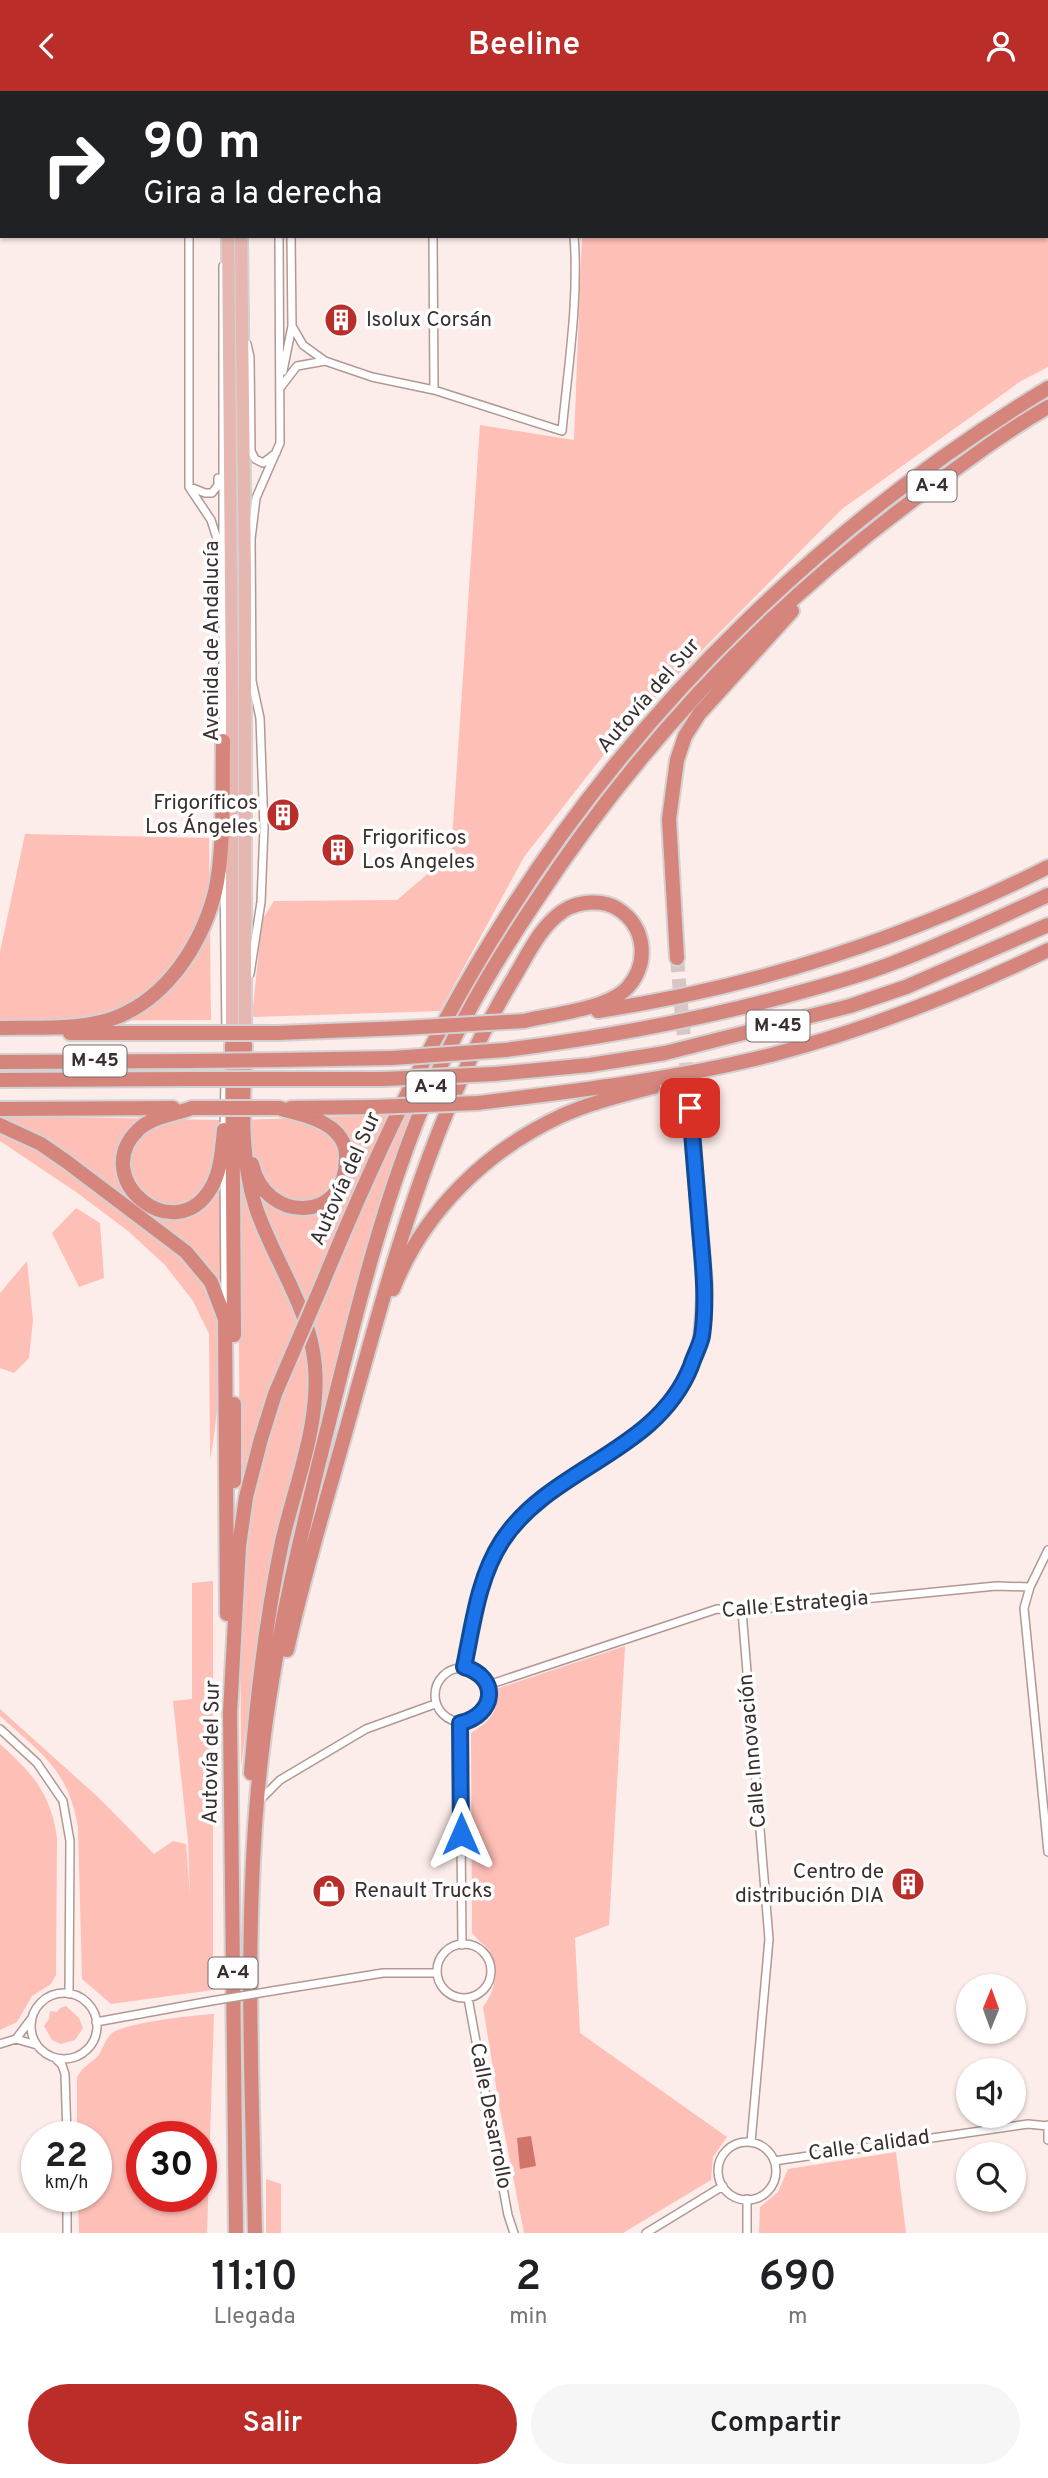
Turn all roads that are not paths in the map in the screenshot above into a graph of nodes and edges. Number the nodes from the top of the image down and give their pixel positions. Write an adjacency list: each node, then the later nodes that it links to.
1 (189, 238): 18 (street)
2 (226, 238): 16 (street)
3 (226, 238): 34 (main road, Avenida de Andalucía)
4 (241, 238): 9 (main road, Avenida de Andalucía)
5 (279, 238): 13 (street)
6 (291, 238): 10 (street)
7 (433, 238): 14 (street)
8 (574, 238): 14 (street)
9 (242, 317): 17 (street); 22 (main road, Avenida de Andalucía)
10 (292, 326): 11 (street); 13 (street)
11 (326, 361): 13 (street); 14 (street)
12 (1048, 388): 54 (highway, Autovía del Sur / A-4, bridge)
13 (280, 389): 17 (street)
14 (434, 390)
15 (1048, 407): 19 (highway, Autovía del Sur / A-4)
16 (222, 438): 18 (street); 21 (street, Avenida de Andalucía)
17 (277, 453): 20 (street)
18 (189, 487): 21 (street)
19 (867, 536): 30 (highway); 57 (highway, Autovía del Sur / A-4)
20 (251, 539): 22 (street); 24 (street)
21 (223, 559): 25 (street, Avenida de Andalucía)
22 (245, 573): 23 (main road, Avenida de Andalucía)
23 (245, 645): 24 (street); 31 (main road, Avenida de Andalucía)
24 (252, 681): 31 (street)
25 (223, 741): 33 (highway); 43 (street, Avenida de Andalucía)
26 (1048, 867): 32 (highway)
27 (1048, 895): 35 (highway, M-45, bridge)
28 (1048, 925): 37 (highway, M-45, bridge)
29 (1048, 950): 36 (highway)
30 (677, 958)
31 (245, 1010): 34 (main road, Avenida de Andalucía)
32 (524, 1021): 33 (highway, bridge); 46 (highway)
33 (0, 1031)
34 (239, 1045): 39 (highway); 49 (highway); 60 (highway)
35 (0, 1062)
36 (699, 1071): 39 (highway, bridge); 46 (highway)
37 (0, 1080)
38 (192, 1108): 39 (highway, bridge); 41 (highway); 43 (highway)
39 (279, 1108)
40 (690, 1108): 45 (highway)
41 (0, 1109)
42 (0, 1125): 44 (highway)
43 (224, 1130): 44 (street, Avenida de Andalucía)
44 (225, 1318): 49 (highway)
45 (701, 1338): 51 (street)
46 (371, 1342): 57 (highway)
47 (1048, 1550): 48 (street)
48 (1030, 1587): 50 (street, Calle Estrategia); 59 (street)
49 (227, 1610): 54 (highway)
50 (742, 1611): 52 (street, Calle Estrategia); 76 (street, Calle Innovación)
51 (464, 1667): 52 (street); 53 (street)
52 (488, 1685): 55 (street)
53 (435, 1704): 55 (street); 58 (street)
54 (230, 1713): 82 (highway, Autovía del Sur / A-4)
55 (460, 1723): 61 (street)
56 (0, 1729): 63 (street)
57 (260, 1774): 58 (highway, Autovía del Sur / A-4)
58 (256, 1805): 60 (highway, Autovía del Sur / A-4)
59 (1048, 1852)
60 (251, 1918): 83 (highway, Autovía del Sur / A-4)
61 (462, 1945): 62 (street); 64 (street)
62 (437, 1973): 64 (street); 66 (street, bridge)
63 (69, 1994): 65 (street); 66 (street)
64 (468, 1998): 84 (street, Calle Desarrollo)
65 (32, 2018): 67 (street); 69 (street)
66 (96, 2022): 71 (street)
67 (16, 2039): 68 (street); 69 (street)
68 (0, 2044)
69 (37, 2045): 70 (street)
70 (56, 2058): 71 (street); 72 (street)
71 (73, 2058): 72 (street)
72 (65, 2074): 73 (street)
73 (66, 2121)
74 (1048, 2125): 75 (street); 77 (street, Calle Calidad)
75 (1048, 2140)
76 (751, 2142): 77 (street); 78 (street)
77 (774, 2161): 79 (street)
78 (723, 2186): 79 (street); 85 (street)
79 (747, 2199): 86 (street)
80 (67, 2212): 81 (street)
81 (67, 2233)
82 (236, 2233)
83 (255, 2233)
84 (514, 2233)
85 (646, 2233)
86 (747, 2233)

